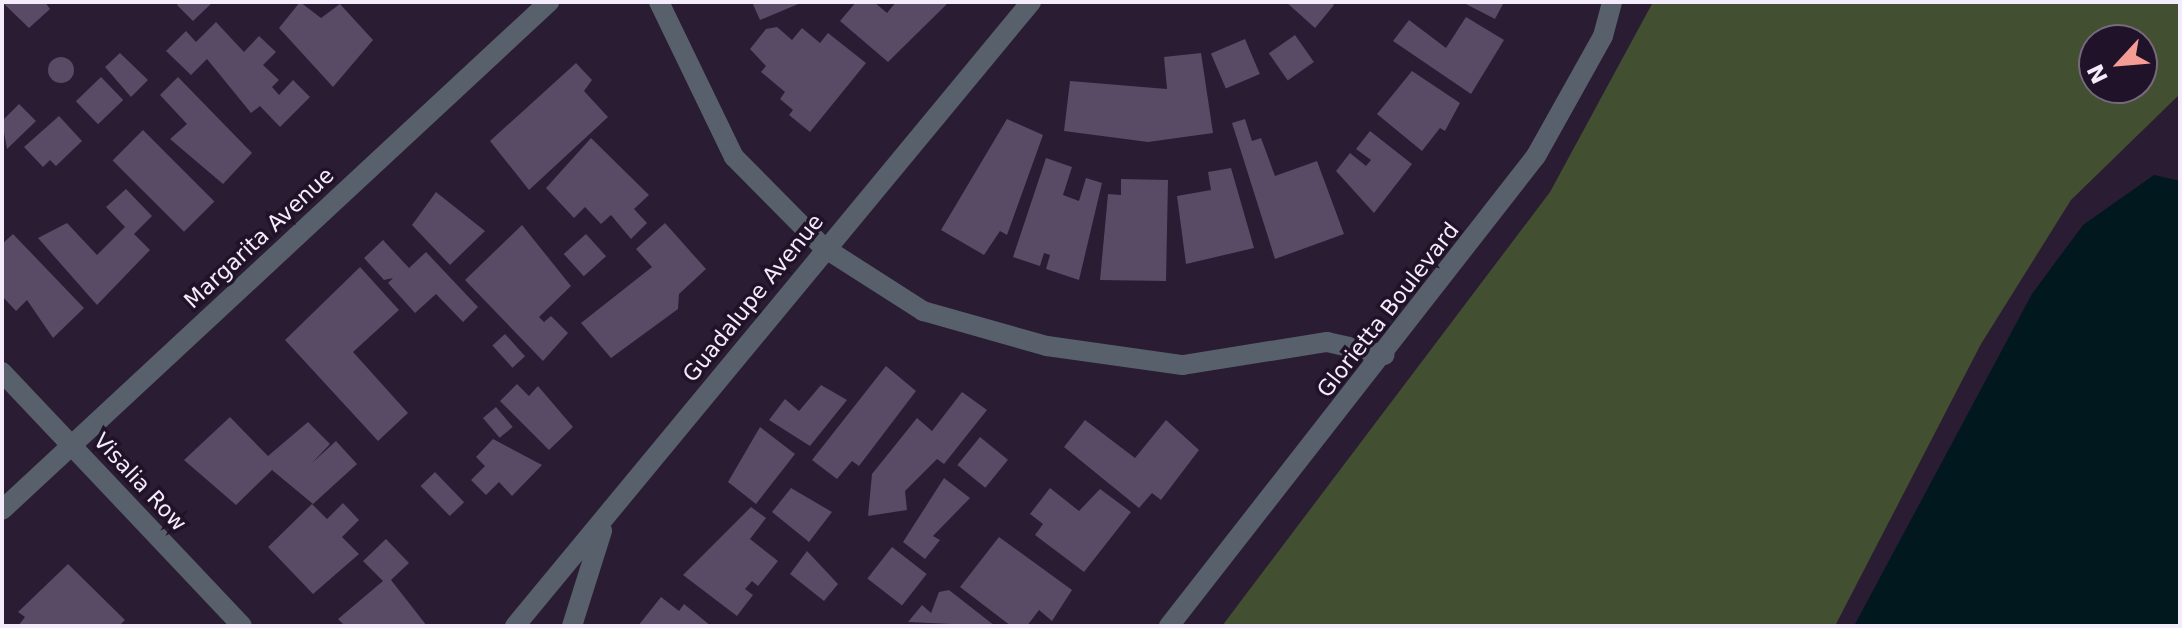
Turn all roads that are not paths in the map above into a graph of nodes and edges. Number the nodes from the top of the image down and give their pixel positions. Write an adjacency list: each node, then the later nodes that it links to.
1 (549, 2): 8 (street, Margarita Avenue)
2 (659, 2): 5 (street)
3 (1031, 2): 5 (street, Guadalupe Avenue)
4 (1612, 2): 6 (street, Glorietta Boulevard)
5 (823, 247): 6 (street); 10 (street, Guadalupe Avenue)
6 (1385, 355): 14 (street, Glorietta Boulevard)
7 (2, 372): 8 (street, Visalia Row)
8 (71, 444): 9 (street, Margarita Avenue); 11 (street, Visalia Row)
9 (2, 510)
10 (606, 520): 12 (street, Guadalupe Avenue); 13 (street)
11 (242, 626)
12 (515, 626)
13 (572, 626)
14 (1169, 626)

